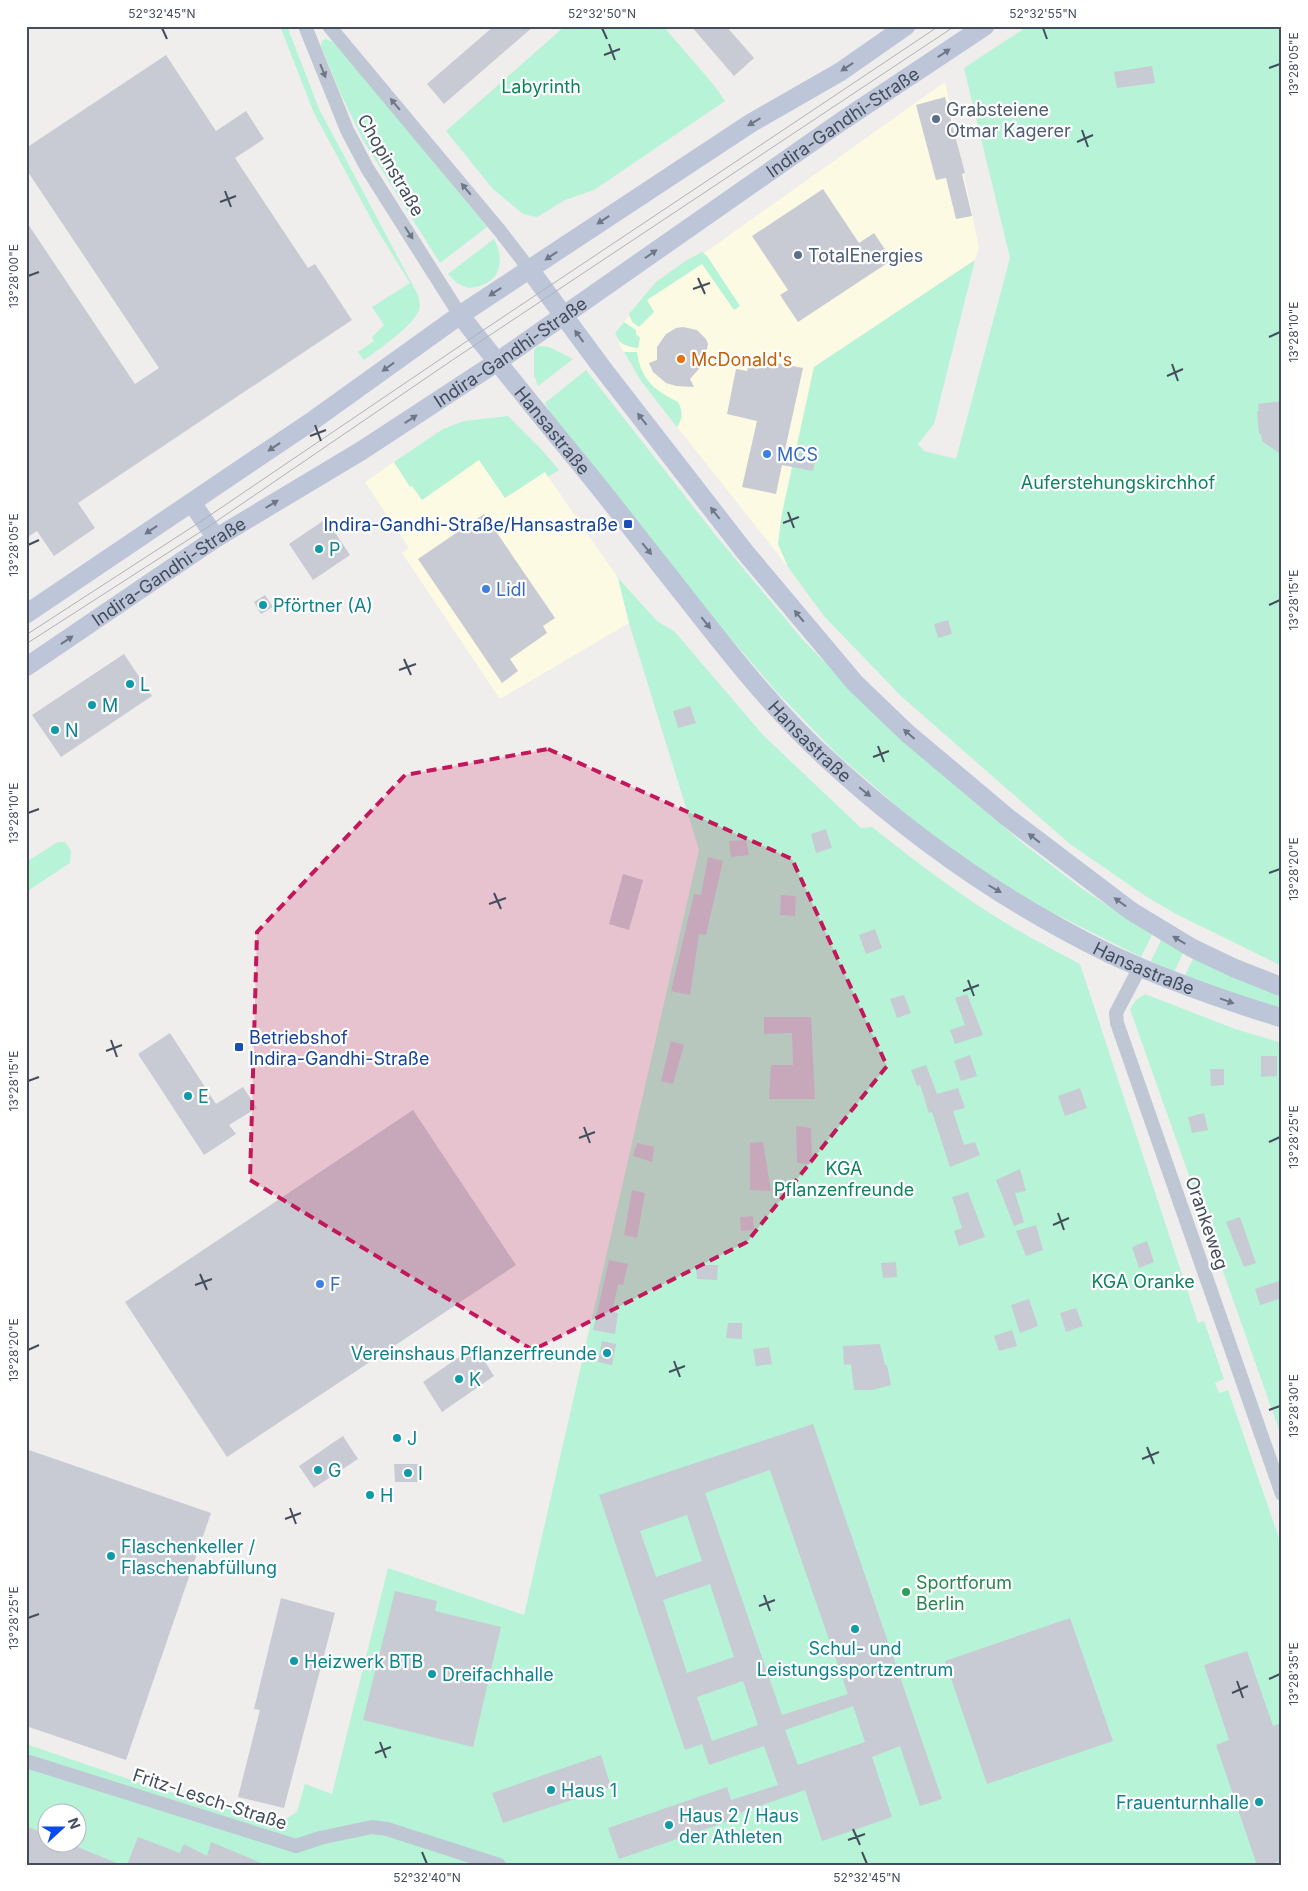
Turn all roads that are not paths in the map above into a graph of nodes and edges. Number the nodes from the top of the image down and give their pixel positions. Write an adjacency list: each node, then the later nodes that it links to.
1 (305, 26): 6 (street, Chopinstraße, one-way to 6)
2 (329, 26): 5 (street, Chopinstraße, one-way to 2)
3 (906, 26): 5 (main road, one-way to 5)
4 (985, 26): 7 (main road, Indira-Gandhi-Straße, one-way to 4)
5 (530, 270): 6 (main road, one-way to 6); 7 (main road, Hansastraße)
6 (460, 315): 8 (main road, Hansastraße); 9 (main road, one-way to 9)
7 (563, 315): 8 (main road, Indira-Gandhi-Straße); 14 (main road, Hansastraße, one-way to 7)
8 (497, 362): 10 (main road, Indira-Gandhi-Straße, one-way to 8); 13 (main road, Hansastraße, one-way to 13)
9 (192, 503): 10 (main road); 11 (main road, one-way to 11)
10 (216, 538): 12 (main road, Indira-Gandhi-Straße, one-way to 10)
11 (26, 614)
12 (26, 667)
13 (1140, 967): 15 (main road, Hansastraße, one-way to 15); 16 (street, Orankeweg)
14 (1282, 987)
15 (1282, 1018)
16 (1282, 1494)
17 (26, 1760): 18 (street, Fritz-Lesch-Straße)
18 (499, 1865)

